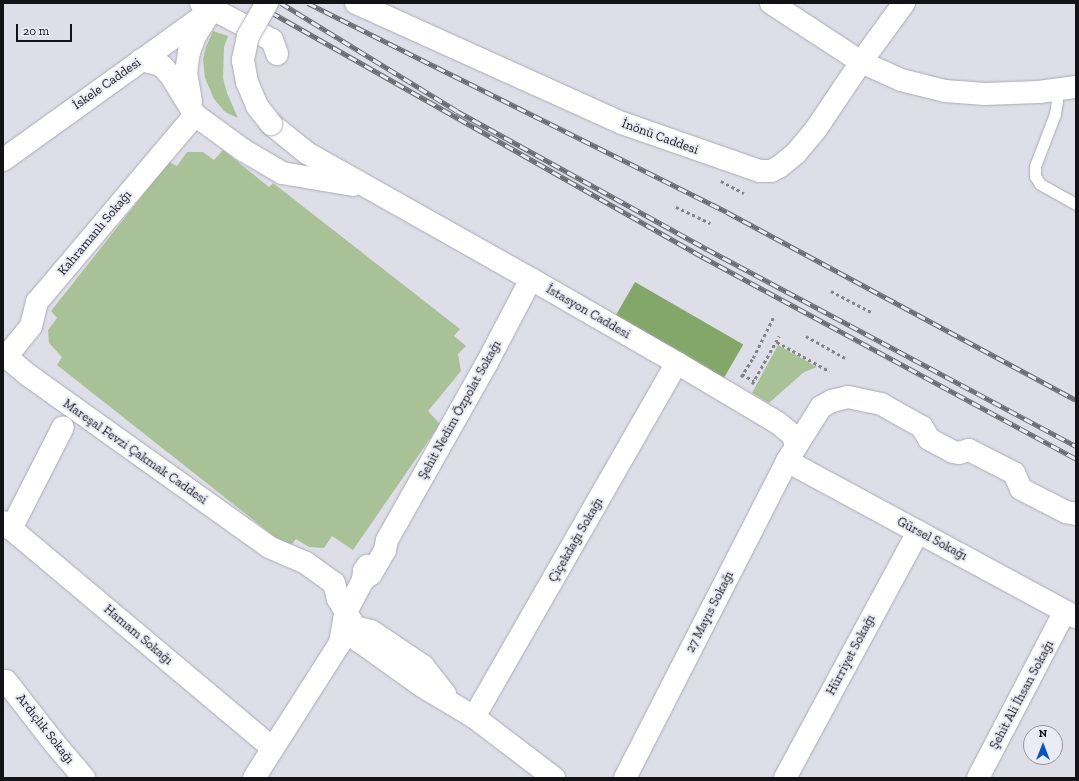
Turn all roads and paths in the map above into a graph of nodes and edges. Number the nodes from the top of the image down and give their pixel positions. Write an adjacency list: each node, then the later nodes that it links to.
1 (267, 3): 13 (street, İstasyon Caddesi, bridge)
2 (356, 3): 8 (street, İnönü Caddesi)
3 (771, 3): 8 (street)
4 (904, 3): 8 (street, İnönü Caddesi)
5 (207, 6): 6 (street); 7 (street, İskele Caddesi); 11 (street)
6 (277, 54)
7 (141, 60): 11 (street); 12 (street, İskele Caddesi)
8 (861, 62): 10 (street)
9 (1076, 87): 10 (street)
10 (1054, 90): 14 (lane)
11 (195, 115): 13 (street); 24 (street, Kahramanlı Sokağı)
12 (3, 160)
13 (370, 187): 17 (street, İstasyon Caddesi)
14 (1076, 204)
15 (676, 207): 16 (path)
16 (710, 223)
17 (531, 279): 27 (street, İstasyon Caddesi); 37 (street, Şehit Nedim Özpolat Sokağı)
18 (831, 291): 19 (path)
19 (871, 312)
20 (773, 318): 25 (path)
21 (780, 336): 23 (path)
22 (806, 336): 26 (path)
23 (777, 342): 28 (path); 30 (path)
24 (5, 355): 37 (street, Mareşal Fevzi Çakmak Caddesi)
25 (753, 358)
26 (845, 358)
27 (677, 362): 33 (street, İstasyon Caddesi); 40 (street, Çiçekdağı Sokağı)
28 (829, 371)
29 (742, 374): 30 (path)
30 (754, 381): 31 (path)
31 (750, 387)
32 (63, 427): 35 (street)
33 (792, 454): 34 (street, 27 Mayıs Sokağı); 36 (street, Gürsel Sokağı); 45 (street, 27 Mayıs Sokağı)
34 (1076, 514)
35 (7, 525): 41 (street, Hamam Sokağı)
36 (918, 532): 38 (street, Gürsel Sokağı); 46 (street, Hürriyet Sokağı)
37 (346, 613): 40 (street); 41 (street, Şehit Nedim Özpolat Sokağı)
38 (1071, 614): 47 (street, Şehit Ali İhsan Sokağı)
39 (6, 680): 42 (street, Ardıçlık Sokağı)
40 (474, 717): 44 (street)
41 (272, 748): 43 (street, Şehit Nedim Özpolat Sokağı)
42 (84, 778)
43 (254, 778)
44 (554, 778)
45 (625, 778)
46 (785, 778)
47 (978, 778)

